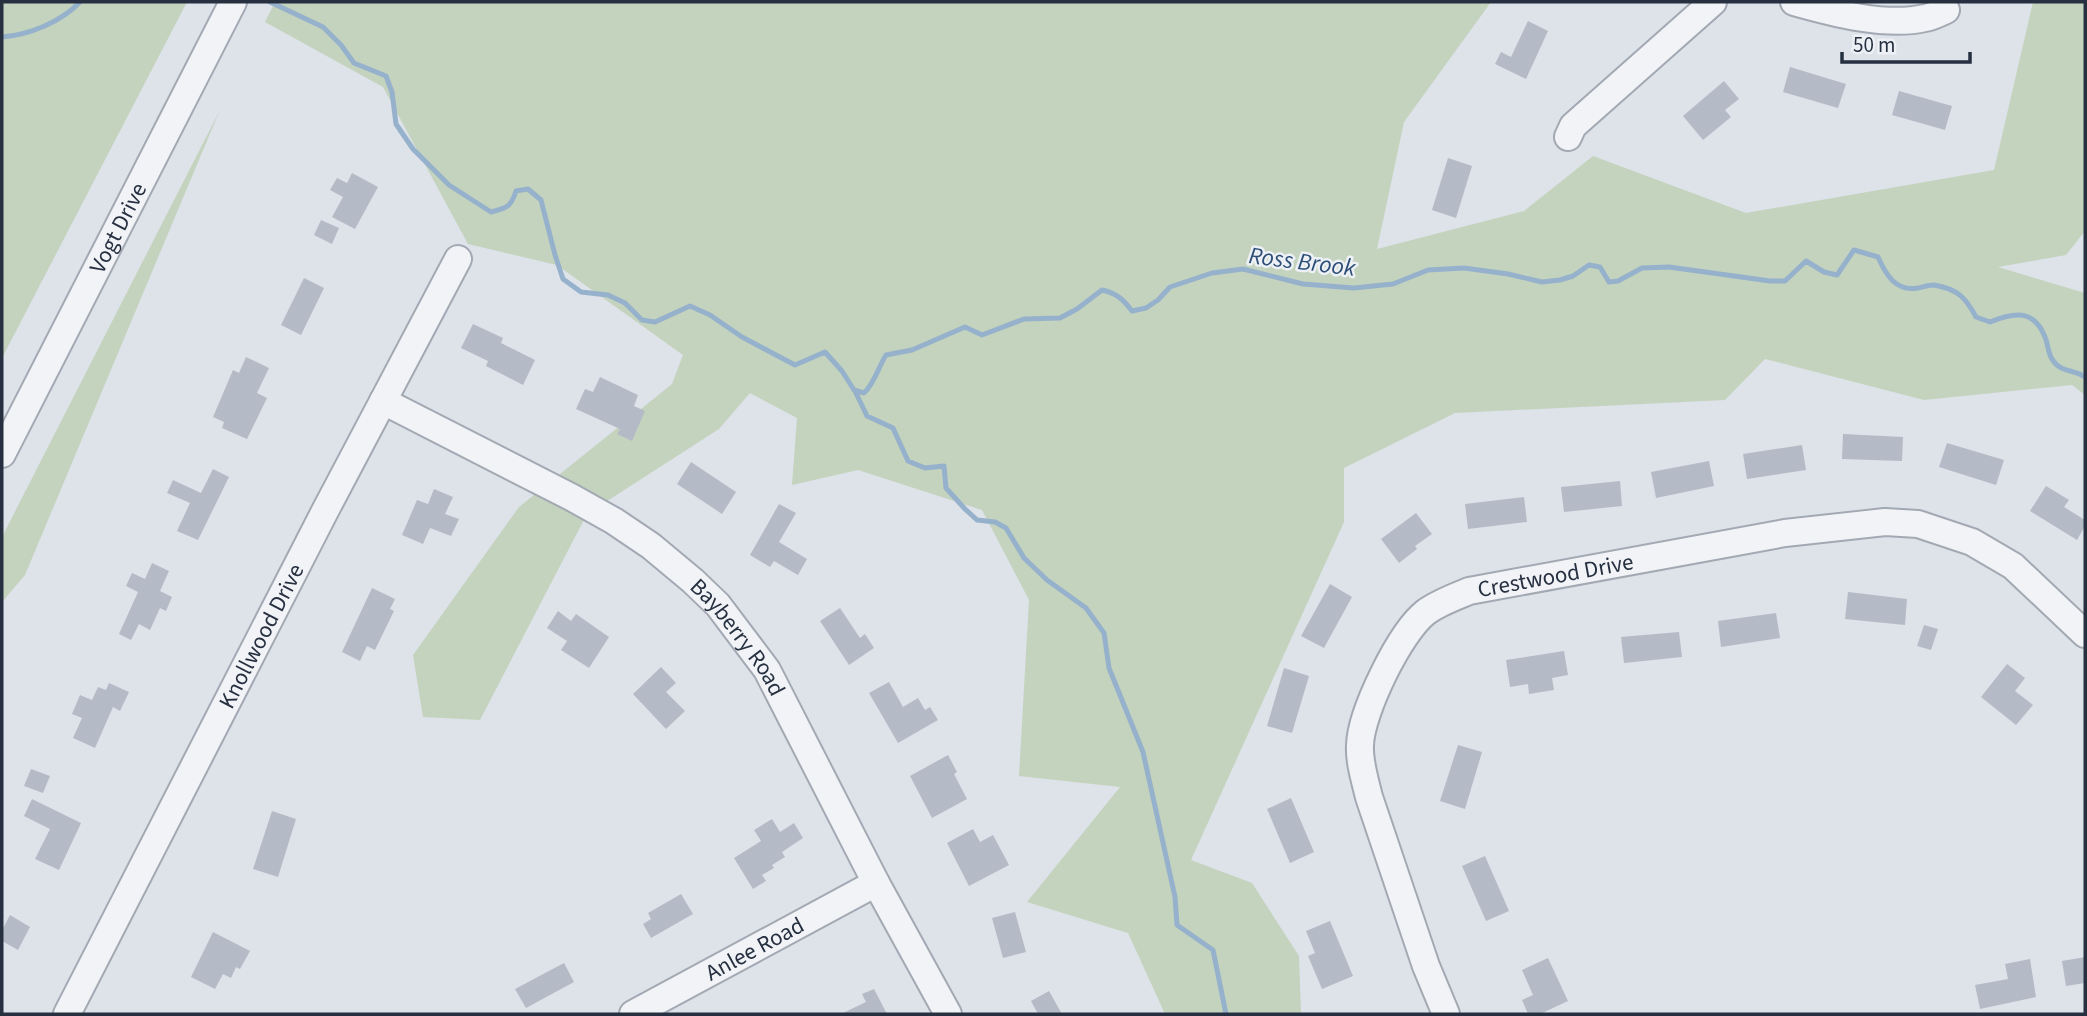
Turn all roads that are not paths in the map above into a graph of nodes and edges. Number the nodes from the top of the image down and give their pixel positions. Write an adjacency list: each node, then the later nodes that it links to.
1 (233, 2): 8 (street, Vogt Drive)
2 (1713, 2): 5 (street)
3 (1794, 2): 4 (street)
4 (1946, 10)
5 (1568, 137)
6 (458, 259): 7 (street, Knollwood Drive)
7 (383, 401): 10 (street, Bayberry Road); 11 (street, Knollwood Drive)
8 (2, 454)
9 (2085, 634): 14 (street, Crestwood Drive)
10 (876, 883): 12 (street, Anlee Road); 13 (street, Bayberry Road)
11 (67, 1014)
12 (633, 1014)
13 (948, 1014)
14 (1446, 1014)

